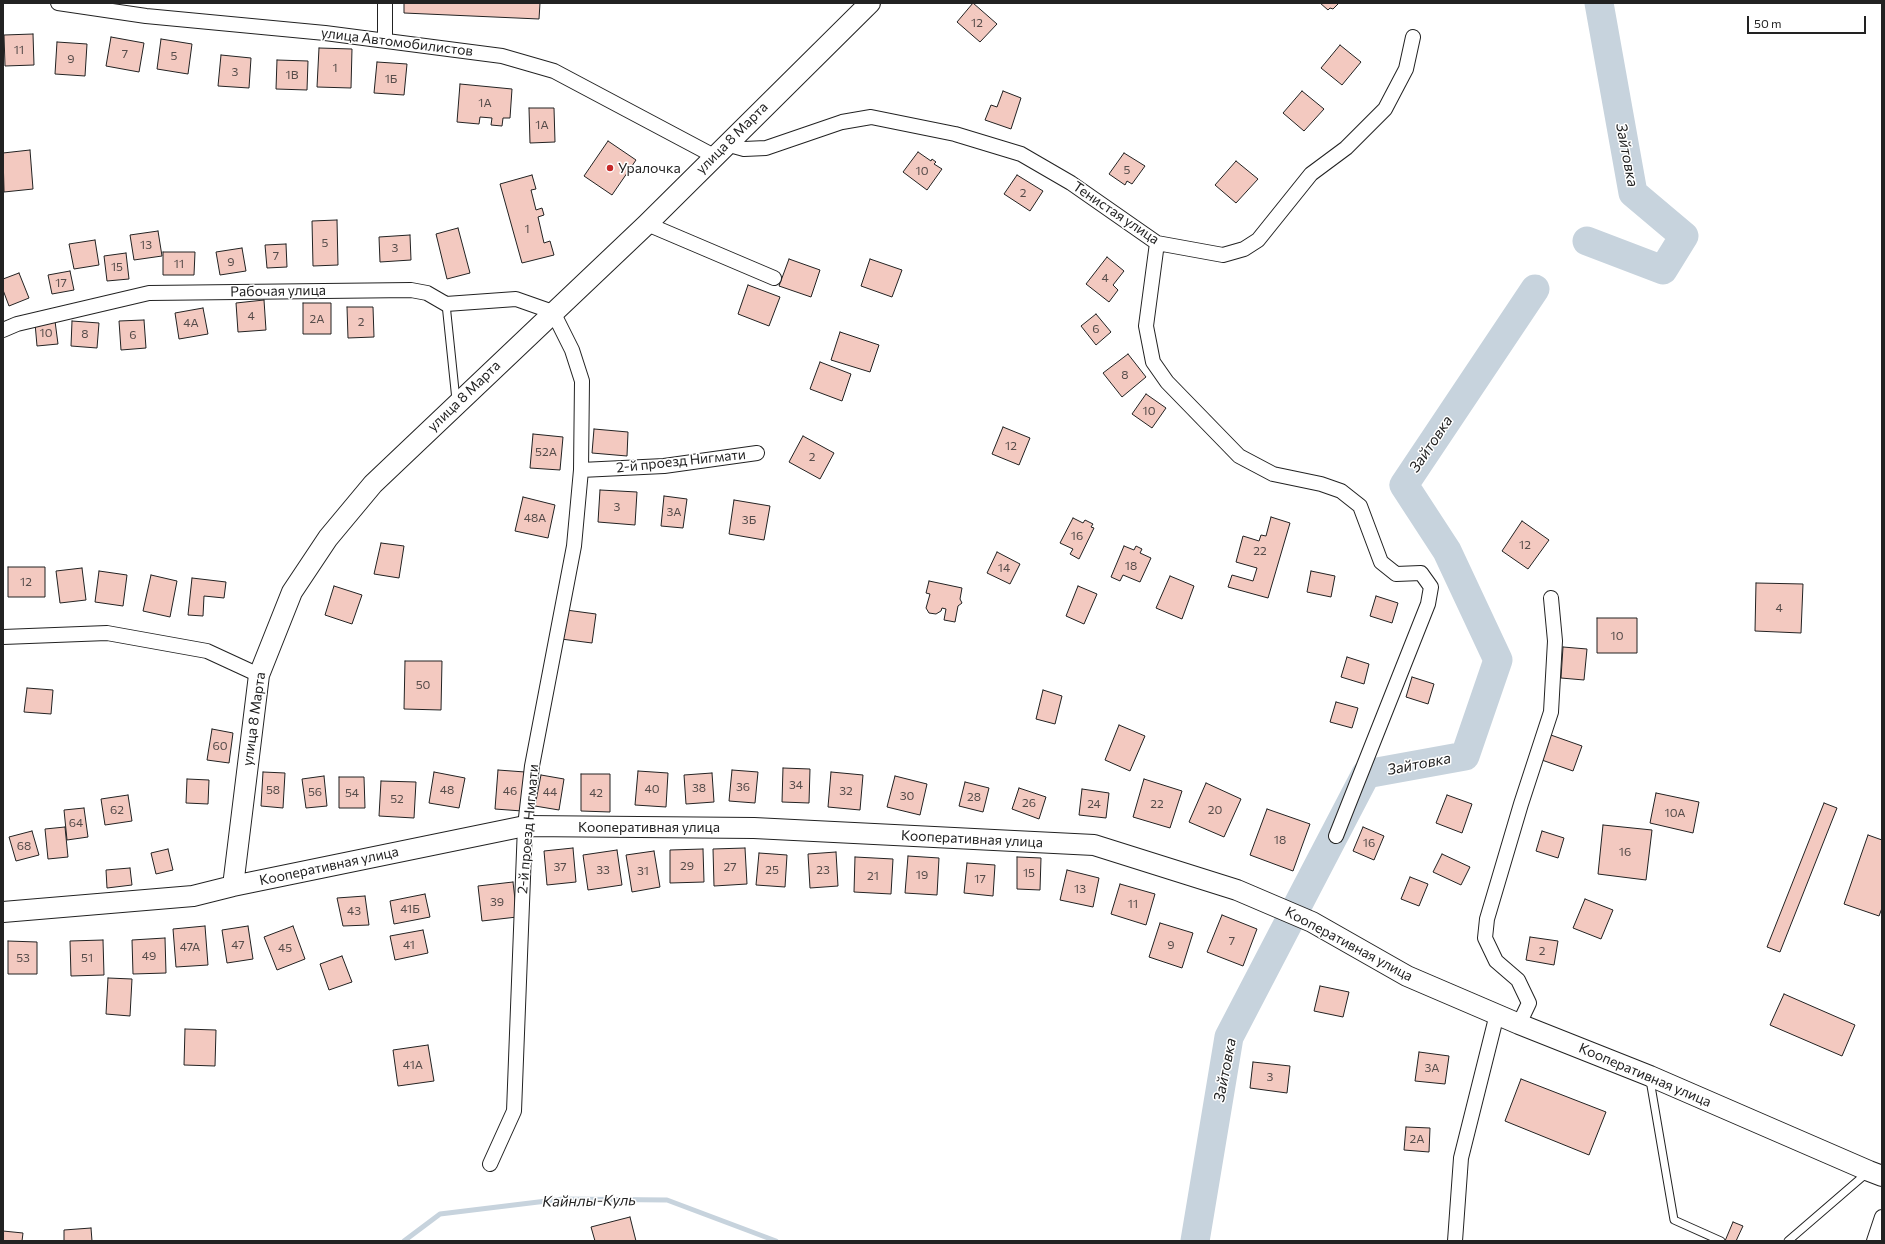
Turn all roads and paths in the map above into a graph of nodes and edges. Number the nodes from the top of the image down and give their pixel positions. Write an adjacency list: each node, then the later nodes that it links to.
1 (58, 3): 5 (street, улица Автомобилистов)
2 (386, 3): 5 (street)
3 (870, 3): 6 (main road, улица 8 Марта)
4 (1413, 37): 8 (street, Тенистая улица)
5 (385, 40): 6 (street, улица Автомобилистов)
6 (720, 150): 7 (main road, улица 8 Марта); 8 (street, Тенистая улица)
7 (647, 224): 9 (street); 11 (main road, улица 8 Марта)
8 (1157, 243): 20 (street)
9 (774, 278)
10 (446, 304): 11 (street); 12 (street, Рабочая улица); 13 (lane)
11 (553, 312): 13 (main road, улица 8 Марта); 15 (street, 2-й проезд Нигмати)
12 (3, 330)
13 (457, 403): 18 (main road, улица 8 Марта)
14 (757, 453): 15 (street, 2-й проезд Нигмати)
15 (581, 470): 19 (street, 2-й проезд Нигмати)
16 (1552, 598): 24 (street)
17 (3, 637): 18 (street)
18 (259, 675): 21 (main road, улица 8 Марта)
19 (525, 826): 21 (main road, Кооперативная улица); 23 (main road, Кооперативная улица); 26 (street, 2-й проезд Нигмати)
20 (1336, 836)
21 (233, 886): 22 (main road, Кооперативная улица)
22 (3, 912)
23 (1497, 1014): 24 (main road, Кооперативная улица); 29 (street)
24 (1518, 1024): 25 (main road, Кооперативная улица)
25 (1650, 1076): 27 (main road, Кооперативная улица); 30 (lane)
26 (490, 1164)
27 (1875, 1174): 31 (lane)
28 (1882, 1217): 32 (street)
29 (1455, 1241)
30 (1721, 1241)
31 (1788, 1241)
32 (1874, 1241)

